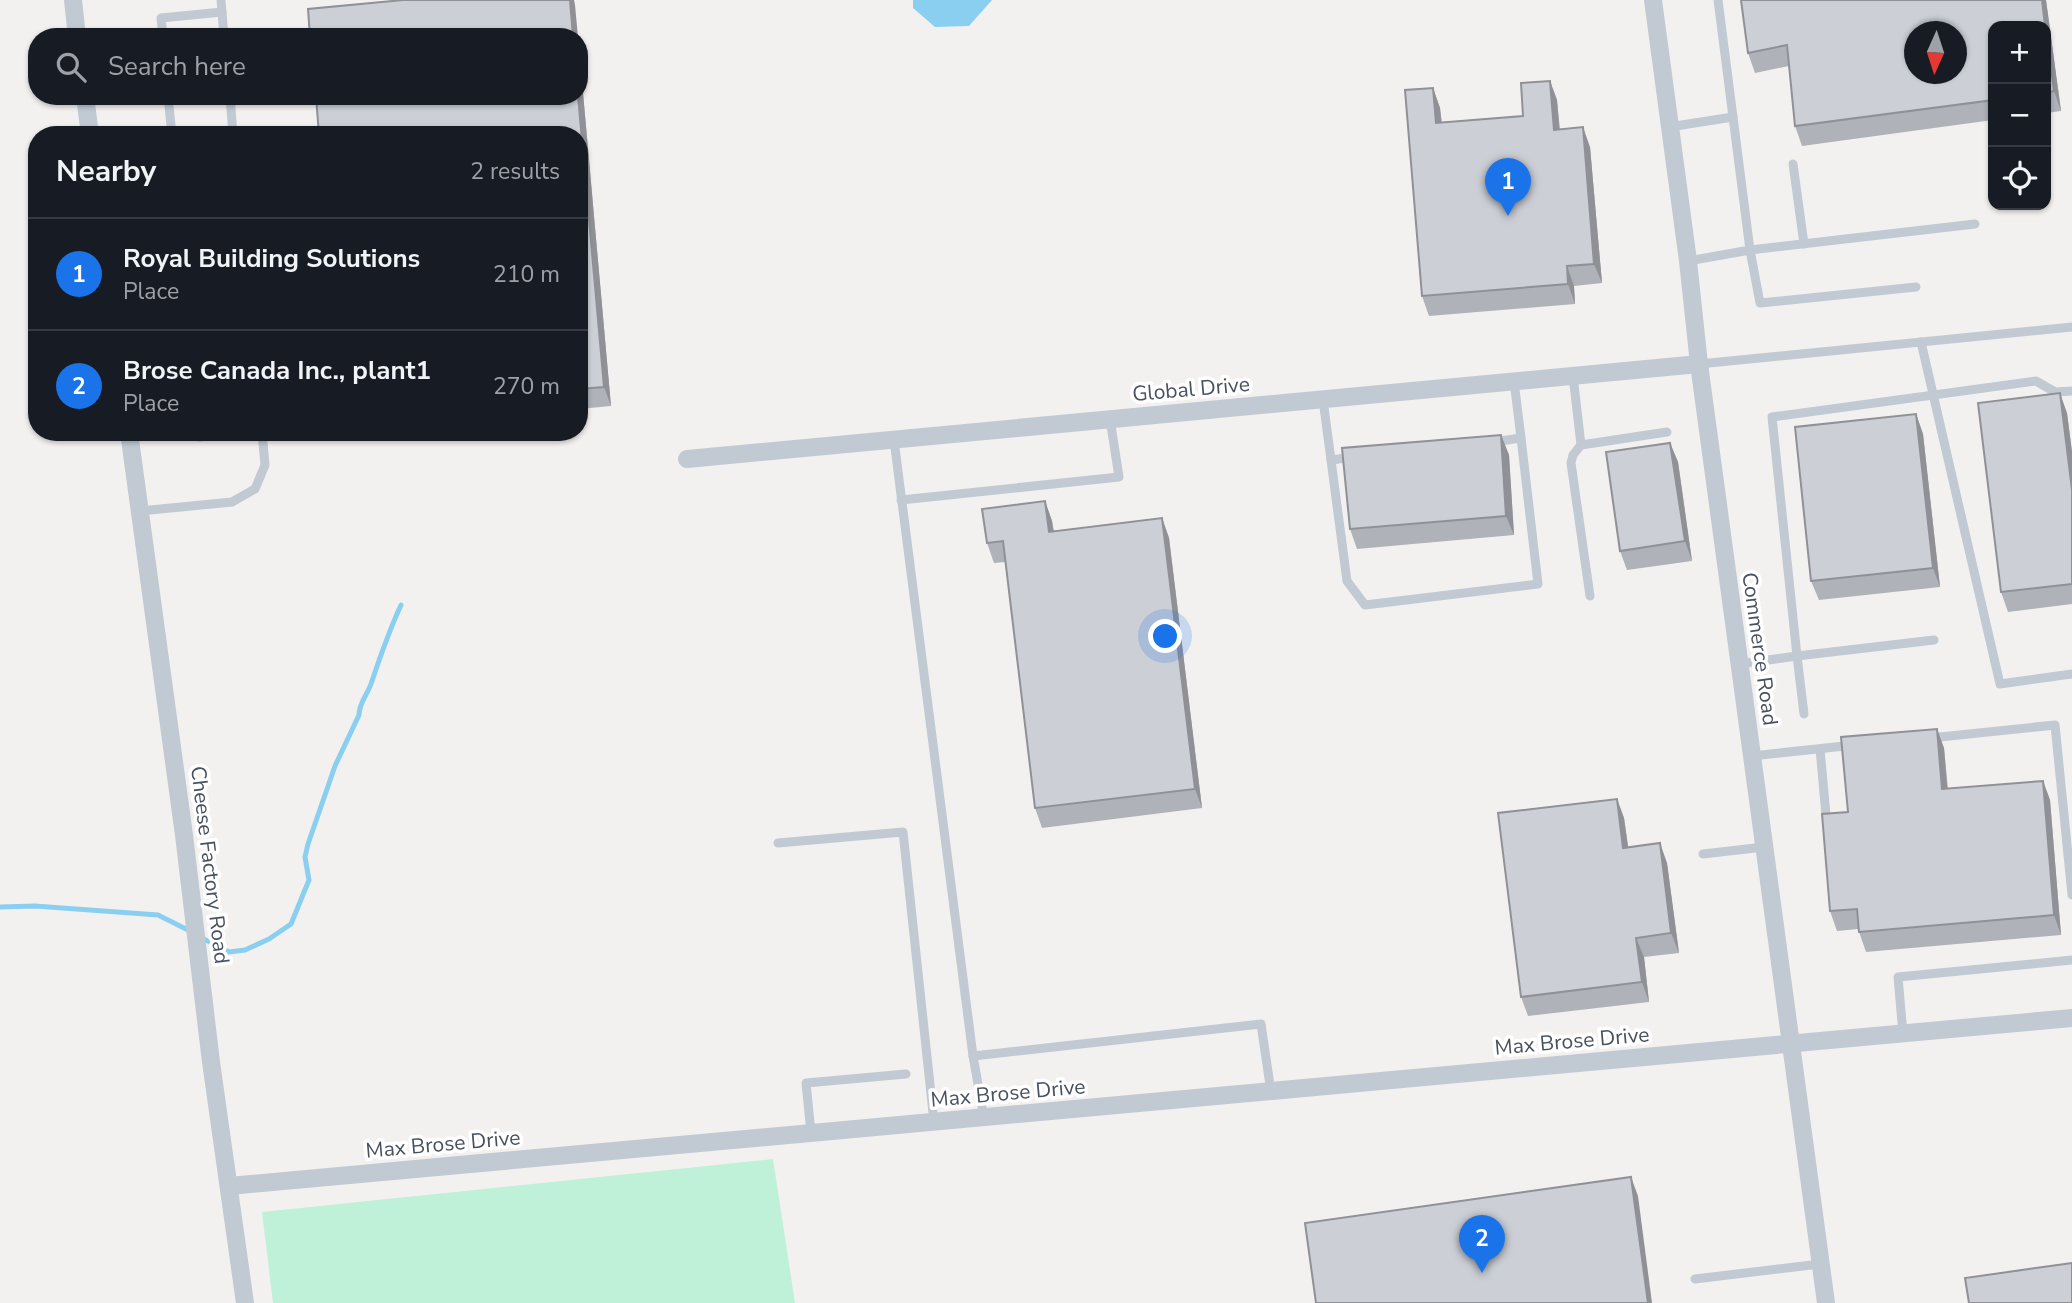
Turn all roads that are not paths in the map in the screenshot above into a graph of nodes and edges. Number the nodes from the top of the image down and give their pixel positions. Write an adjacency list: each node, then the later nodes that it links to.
1 (73, 0): 6 (street)
2 (220, 0): 5 (lane)
3 (1653, 0): 16 (street, Commerce Road)
4 (1718, 0): 12 (lane)
5 (222, 12): 7 (lane); 8 (lane)
6 (77, 28)
7 (163, 28)
8 (223, 28)
9 (86, 105): 13 (street)
10 (170, 105): 14 (lane)
11 (231, 105): 15 (lane)
12 (1733, 117): 16 (lane); 20 (lane)
13 (89, 126)
14 (171, 126)
15 (232, 126)
16 (1669, 127): 21 (street, Commerce Road)
17 (1793, 164): 19 (lane)
18 (1975, 224): 19 (lane)
19 (1804, 244): 20 (lane)
20 (1750, 250): 21 (lane); 22 (lane)
21 (1688, 261): 25 (street, Commerce Road)
22 (1916, 287)
23 (2072, 327): 24 (lane)
24 (1921, 342): 25 (lane); 29 (lane)
25 (1699, 364): 26 (street, Global Drive); 47 (street, Commerce Road)
26 (1573, 376): 27 (street, Global Drive); 38 (lane)
27 (1514, 381): 30 (street, Global Drive); 33 (lane)
28 (2072, 391): 29 (lane)
29 (1933, 395): 46 (lane); 48 (lane)
30 (1323, 400): 31 (street, Global Drive); 41 (lane)
31 (1110, 419): 34 (street, Global Drive); 42 (lane)
32 (1667, 432): 38 (lane)
33 (1521, 439): 37 (lane); 41 (lane)
34 (894, 440): 40 (street, Global Drive); 42 (lane)
35 (130, 441): 43 (street, Cheese Factory Road)
36 (263, 441): 43 (lane)
37 (1480, 443)
38 (1581, 445): 44 (lane)
39 (1358, 457): 41 (lane)
40 (687, 459)
41 (1331, 460)
42 (901, 500): 63 (lane)
43 (140, 511): 69 (street, Cheese Factory Road)
44 (1590, 596)
45 (1934, 640): 46 (lane)
46 (1797, 656): 47 (lane); 49 (lane)
47 (1739, 664): 53 (street, Commerce Road)
48 (2072, 674)
49 (1804, 714)
50 (1917, 739): 58 (lane)
51 (1861, 745): 52 (lane)
52 (1820, 749): 53 (lane); 54 (lane)
53 (1751, 756): 56 (street, Commerce Road)
54 (1826, 816)
55 (778, 843): 67 (lane)
56 (1764, 847): 57 (lane); 62 (street, Commerce Road)
57 (1703, 854)
58 (2072, 895)
59 (2072, 960): 61 (lane)
60 (2072, 1018): 61 (street, Max Brose Drive)
61 (1903, 1034): 62 (street, Max Brose Drive)
62 (1790, 1044): 65 (street, Max Brose Drive); 70 (street, Commerce Road)
63 (973, 1056): 65 (lane); 66 (lane)
64 (906, 1074): 68 (lane)
65 (1271, 1092): 66 (street, Max Brose Drive)
66 (984, 1118): 67 (street, Max Brose Drive)
67 (934, 1122): 68 (street, Max Brose Drive)
68 (811, 1133): 69 (street, Max Brose Drive)
69 (229, 1186): 72 (street, Cheese Factory Road)
70 (1820, 1264): 71 (lane); 73 (street, Commerce Road)
71 (1695, 1279)
72 (245, 1303)
73 (1826, 1303)

